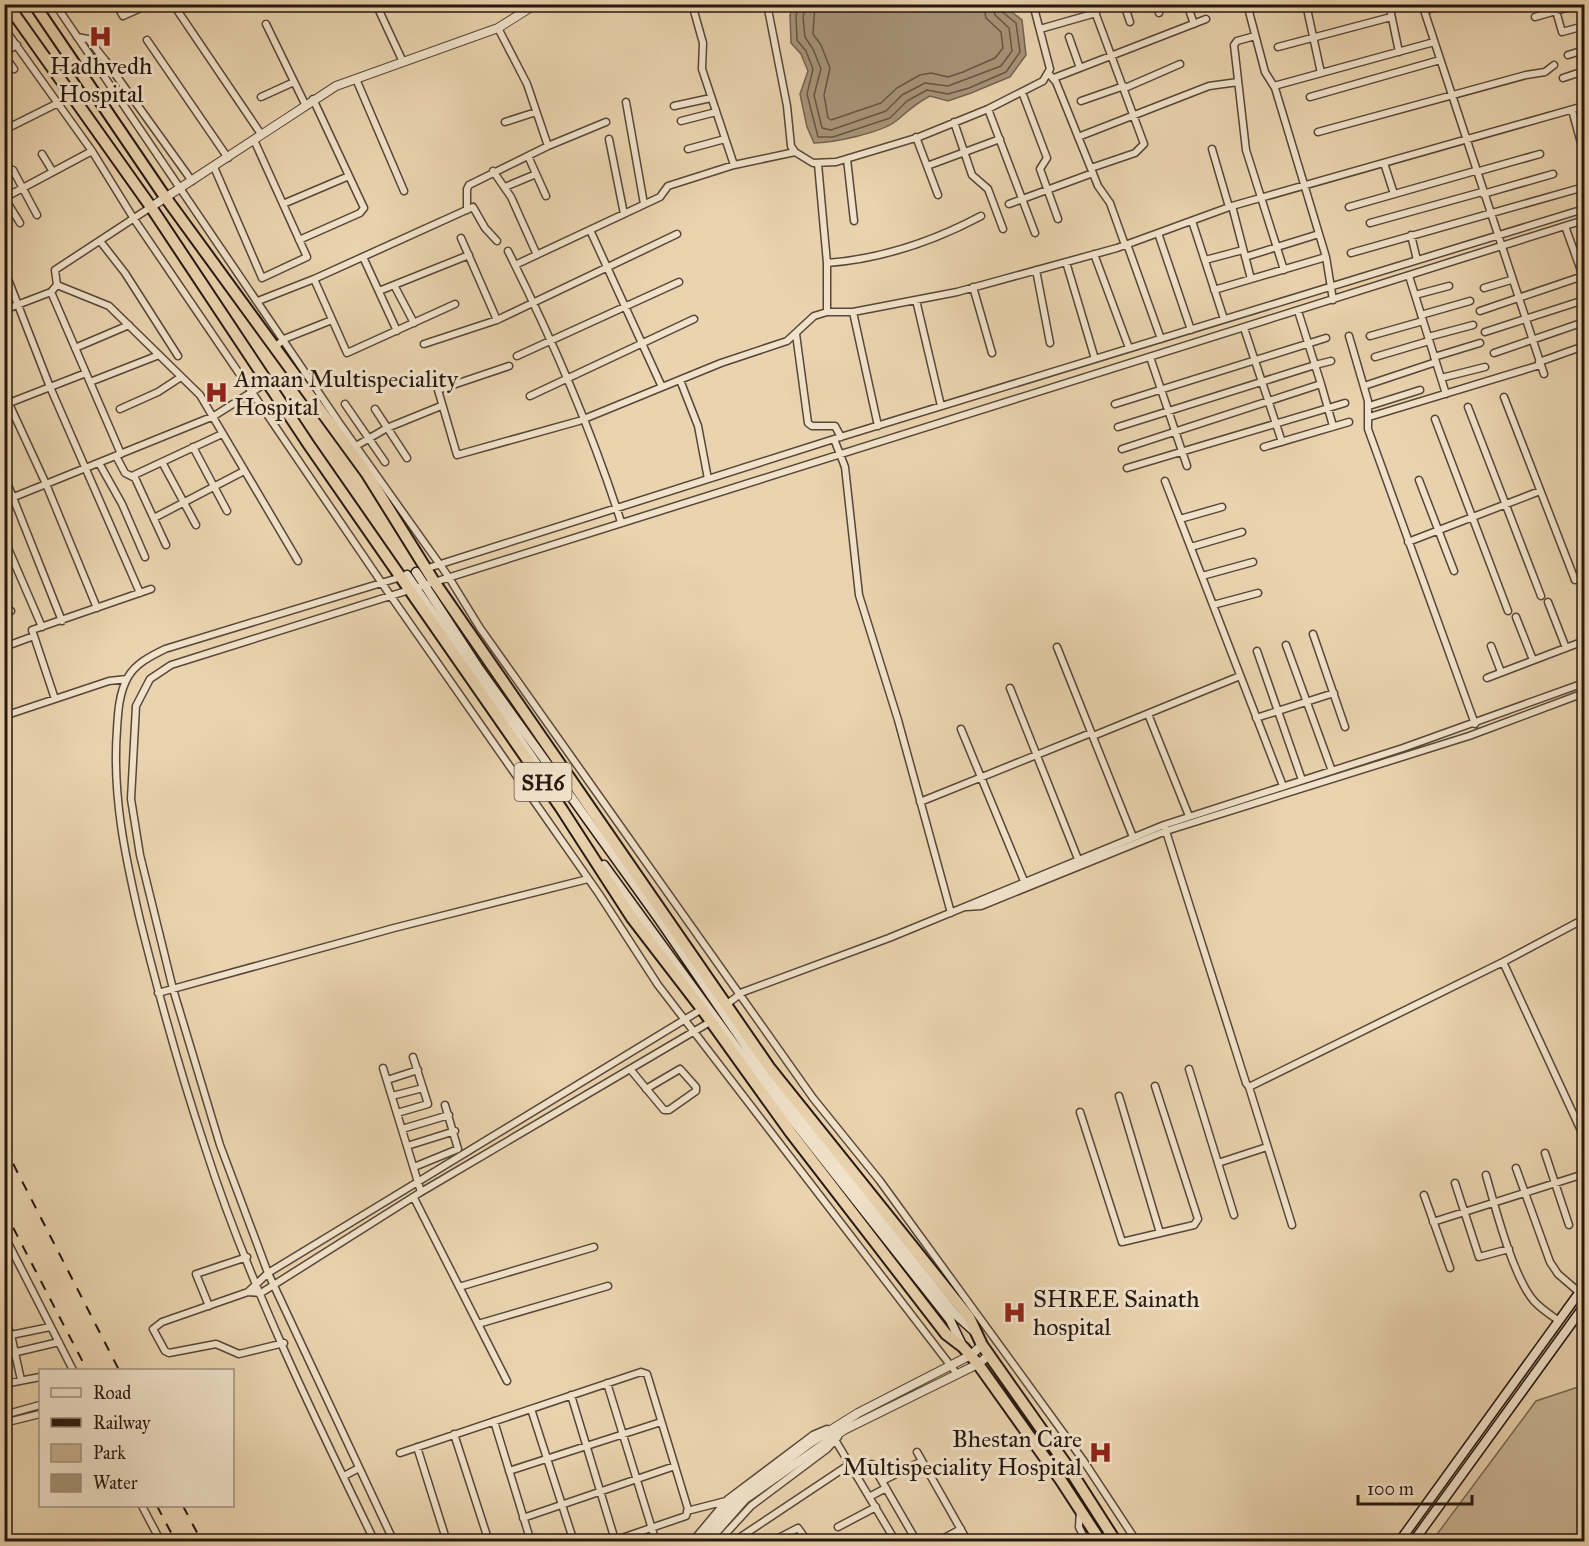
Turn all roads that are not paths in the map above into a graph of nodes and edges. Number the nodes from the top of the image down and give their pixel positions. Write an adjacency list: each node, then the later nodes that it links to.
1 (7, 4): 141 (highway, SH6)
2 (34, 4): 134 (highway)
3 (55, 4): 39 (street)
4 (116, 4): 5 (street)
5 (150, 4)
6 (173, 4): 89 (street)
7 (241, 4): 8 (street)
8 (253, 4)
9 (376, 4): 52 (street)
10 (537, 4): 23 (street)
11 (692, 4): 69 (street)
12 (767, 4): 101 (street)
13 (1033, 4): 37 (street)
14 (1092, 4): 26 (street)
15 (1124, 4): 31 (street)
16 (1156, 4): 27 (street)
17 (1187, 4): 33 (street)
18 (1248, 4): 38 (street)
19 (1389, 4): 28 (street)
20 (1444, 4): 24 (street)
21 (1580, 4): 25 (street)
22 (1307, 5): 41 (street)
23 (525, 7): 36 (street)
24 (1423, 8): 43 (street)
25 (1556, 11): 29 (street); 34 (street)
26 (1096, 13): 37 (street); 49 (street)
27 (1159, 13)
28 (1391, 17): 41 (street); 47 (street)
29 (1535, 17)
30 (1206, 19): 33 (street)
31 (1130, 22)
32 (266, 24): 63 (street)
33 (1194, 24): 49 (street)
34 (1584, 26)
35 (4, 28): 44 (street)
36 (498, 28): 52 (street); 80 (street)
37 (1040, 29): 59 (street)
38 (1255, 36): 62 (street); 64 (street)
39 (77, 37): 122 (street); 127 (street)
40 (1069, 37): 55 (street)
41 (1313, 37): 45 (street); 58 (street)
42 (147, 40): 107 (street)
43 (1434, 42): 47 (street); 51 (street)
44 (17, 45): 48 (street); 74 (street)
45 (1278, 47)
46 (1584, 50): 50 (street)
47 (1399, 52): 58 (street)
48 (4, 54): 56 (street)
49 (1112, 55): 55 (street); 65 (street)
50 (1568, 55)
51 (1440, 60): 67 (street); 70 (street)
52 (404, 62): 61 (street)
53 (1179, 64): 65 (street)
54 (1554, 65): 67 (street)
55 (1080, 68): 59 (street)
56 (14, 69)
57 (1584, 71): 60 (street)
58 (1322, 73): 64 (street)
59 (1051, 76): 66 (street); 91 (street)
60 (1563, 78)
61 (356, 79): 71 (street); 129 (street)
62 (1238, 81): 82 (street); 136 (street)
63 (294, 82): 68 (street); 75 (street)
64 (1274, 86): 123 (street)
65 (1124, 87): 72 (street); 82 (street)
66 (1022, 92): 78 (street); 128 (street)
67 (1451, 96): 88 (street); 95 (street)
68 (261, 97)
69 (711, 98): 76 (street); 81 (street)
70 (1310, 98)
71 (314, 99): 75 (street); 121 (street)
72 (1081, 101)
73 (626, 102): 139 (street)
74 (58, 103): 87 (street); 100 (street)
75 (305, 105): 89 (street)
76 (674, 106)
77 (1584, 106): 79 (street)
78 (988, 109): 86 (street); 94 (street)
79 (1572, 110): 95 (street); 105 (street)
80 (536, 112): 84 (street); 97 (street)
81 (716, 112): 83 (street); 93 (street)
82 (1135, 115): 91 (street); 116 (street)
83 (681, 120)
84 (505, 122)
85 (606, 122): 97 (street)
86 (954, 122): 90 (street); 102 (street)
87 (4, 130)
88 (1318, 132)
89 (261, 134): 96 (street)
90 (916, 137): 108 (street); 112 (street)
91 (1078, 137): 116 (street)
92 (609, 139): 147 (street)
93 (725, 139): 98 (street); 111 (street)
94 (1000, 139): 102 (street); 137 (street)
95 (1465, 139): 109 (street); 118 (street)
96 (254, 140): 107 (street); 138 (street)
97 (548, 146): 106 (street)
98 (688, 149)
99 (1212, 149): 142 (street)
100 (92, 151): 117 (street); 150 (street)
101 (795, 152): 110 (street); 111 (street)
102 (964, 152): 112 (street); 158 (street)
103 (42, 154): 117 (street)
104 (1540, 154): 118 (street)
105 (1584, 154)
106 (528, 156): 115 (street); 119 (street)
107 (228, 158): 113 (street)
108 (847, 159): 110 (street); 153 (street)
109 (1384, 163): 123 (street); 131 (street)
110 (818, 164): 186 (street)
111 (734, 165): 139 (street)
112 (927, 166): 132 (street)
113 (214, 168): 122 (street); 167 (street)
114 (13, 170): 126 (street)
115 (493, 171): 124 (street); 145 (street)
116 (1092, 171): 128 (street); 170 (street)
117 (53, 172): 126 (street)
118 (1475, 172): 130 (street); 131 (street)
119 (536, 174): 124 (street); 133 (street)
120 (1553, 174): 130 (street)
121 (349, 176): 138 (street); 167 (street)
122 (192, 181): 127 (street)
123 (1303, 186): 136 (street); 163 (street)
124 (505, 187): 180 (street)
125 (1584, 187): 146 (street)
126 (23, 188): 135 (street); 148 (street)
127 (180, 189): 134 (street); 212 (street)
128 (1048, 190): 137 (street); 151 (street)
129 (404, 191)
130 (1482, 193): 146 (street); 156 (street)
131 (1394, 194): 143 (street)
132 (938, 195)
133 (546, 196)
134 (166, 197): 141 (street); 255 (highway)
135 (5, 198): 155 (street)
136 (1261, 198): 142 (street); 171 (street)
137 (1022, 199): 140 (street); 160 (street)
138 (283, 204): 167 (street)
139 (644, 204): 147 (street)
140 (1009, 204)
141 (151, 207): 150 (street); 279 (highway, SH6)
142 (1230, 207): 154 (street); 175 (street)
143 (1349, 207)
144 (1584, 208): 165 (street)
145 (467, 210): 169 (street); 181 (street)
146 (1489, 213): 164 (street); 165 (street)
147 (624, 214): 159 (street)
148 (37, 215)
149 (981, 216): 186 (street)
150 (134, 219): 168 (street); 287 (street)
151 (1058, 219)
152 (1584, 220): 157 (street)
153 (854, 221)
154 (1192, 221): 161 (street); 183 (street)
155 (20, 223)
156 (1370, 223)
157 (1565, 226): 172 (street); 178 (street)
158 (1003, 229)
159 (590, 230): 180 (street); 188 (street)
160 (1035, 233)
161 (1158, 233): 170 (street); 236 (street)
162 (677, 234): 188 (street)
163 (1319, 234): 171 (street); 182 (street)
164 (1411, 235): 176 (street); 184 (street)
165 (1496, 236): 172 (street); 184 (street)
166 (461, 238): 179 (street)
167 (299, 240)
168 (100, 241): 198 (street); 260 (street)
169 (497, 241)
170 (1126, 245): 177 (street); 245 (street)
171 (1277, 248): 175 (street); 191 (street)
172 (1500, 248): 192 (street); 196 (street)
173 (508, 251): 187 (street)
174 (1584, 251): 178 (street)
175 (1244, 253): 183 (street); 195 (street)
176 (1351, 253)
177 (1094, 254): 185 (street); 256 (street)
178 (1575, 254): 193 (street)
179 (469, 255): 199 (street); 227 (street)
180 (537, 255): 187 (street)
181 (363, 257): 194 (street); 205 (street)
182 (1326, 257): 191 (street); 200 (street)
183 (1205, 260): 204 (street)
184 (1417, 260): 200 (street)
185 (1066, 262): 190 (street); 264 (street)
186 (827, 263): 222 (street)
187 (515, 265): 214 (street)
188 (607, 267): 214 (street); 217 (street)
189 (4, 269): 216 (street)
190 (1036, 270): 202 (street); 248 (street)
191 (1284, 270): 195 (street)
192 (1409, 276): 207 (street); 210 (street)
193 (1584, 278): 208 (street)
194 (314, 279): 212 (street); 226 (street)
195 (1251, 279): 204 (street)
196 (1511, 280): 203 (street); 208 (street)
197 (679, 282): 217 (street)
198 (57, 285): 206 (street); 233 (street)
199 (394, 285): 205 (street); 231 (street)
200 (1332, 286): 210 (street); 220 (street)
201 (1449, 286): 207 (street)
202 (973, 287): 209 (street); 257 (street)
203 (1484, 288)
204 (1214, 290): 228 (street)
205 (379, 291): 237 (street)
206 (51, 292): 216 (street); 254 (street)
207 (1415, 295): 224 (street)
208 (1518, 299): 219 (street); 229 (street)
209 (916, 300): 223 (street); 298 (street)
210 (1334, 300): 221 (street)
211 (1584, 300): 229 (street)
212 (258, 301): 243 (street)
213 (1470, 301): 224 (street)
214 (534, 303): 227 (street); 244 (street)
215 (455, 304): 231 (street)
216 (17, 305): 218 (street); 283 (street)
217 (625, 306): 244 (street); 252 (street)
218 (4, 310)
219 (1480, 310)
220 (1251, 311): 228 (street); 232 (street)
221 (1298, 311): 232 (street); 249 (street)
222 (827, 312): 223 (street); 239 (street)
223 (853, 312): 311 (street)
224 (1422, 318): 241 (street); 246 (street)
225 (694, 319): 252 (street)
226 (332, 320): 237 (street); 243 (street)
227 (497, 320): 251 (street)
228 (1224, 320): 236 (street)
229 (1525, 321): 238 (street); 247 (street)
230 (1584, 322): 247 (street)
231 (414, 323): 237 (street)
232 (1255, 324): 235 (street)
233 (129, 325): 254 (street); 259 (street)
234 (1473, 325): 246 (street)
235 (1244, 328): 262 (street); 266 (street)
236 (1191, 330): 245 (street)
237 (397, 331)
238 (1485, 332)
239 (796, 334): 277 (street); 318 (street)
240 (1349, 336): 282 (street)
241 (1370, 336)
242 (1326, 338): 249 (street)
243 (284, 339): 255 (street); 320 (street)
244 (552, 339): 261 (street); 275 (street)
245 (1161, 339): 256 (street)
246 (1429, 339): 263 (street); 265 (street)
247 (1532, 340): 258 (street); 268 (street)
248 (1050, 343)
249 (1307, 343): 266 (street); 269 (street)
250 (1480, 343): 265 (street)
251 (424, 344)
252 (642, 344): 275 (street); 284 (street)
253 (1584, 346): 268 (street)
254 (75, 348): 272 (street)
255 (273, 348): 366 (highway)
256 (1130, 348): 264 (street)
257 (992, 353)
258 (1494, 353)
259 (159, 355): 274 (street); 278 (street)
260 (178, 356)
261 (517, 356)
262 (1150, 357): 285 (street); 325 (street)
263 (1376, 357)
264 (1095, 359): 298 (street)
265 (1435, 359): 276 (street); 282 (street)
266 (1255, 360): 280 (street); 285 (street)
267 (1331, 361): 269 (street)
268 (1540, 363): 273 (street); 289 (street)
269 (1315, 365): 280 (street); 281 (street)
270 (509, 366): 297 (street)
271 (1485, 367): 276 (street)
272 (86, 373): 278 (street); 283 (street)
273 (1544, 374)
274 (181, 377): 301 (street); 305 (street)
275 (568, 378): 290 (street); 307 (street)
276 (1441, 378): 289 (street)
277 (680, 380): 284 (street); 337 (street)
278 (90, 382): 326 (street)
279 (266, 382): 287 (street); 366 (highway, SH6)
280 (1262, 382): 292 (street); 304 (street)
281 (1321, 384): 292 (street); 302 (street)
282 (1364, 386): 299 (street)
283 (50, 387): 296 (street); 332 (street)
284 (662, 387): 307 (street)
285 (1161, 389): 295 (street); 304 (street)
286 (1420, 390): 299 (street)
287 (252, 392): 305 (street); 370 (street)
288 (4, 393): 296 (street)
289 (1446, 394): 306 (street)
290 (530, 396)
291 (1504, 397): 342 (street)
292 (1268, 402): 310 (street); 315 (street)
293 (1345, 403): 302 (street)
294 (345, 404): 317 (street)
295 (1115, 404)
296 (7, 405): 340 (street)
297 (441, 406): 307 (street); 314 (street)
298 (941, 406): 311 (street)
299 (1369, 406): 306 (street)
300 (1468, 408): 346 (street)
301 (120, 409)
302 (1328, 409): 310 (street); 312 (street)
303 (375, 410): 314 (street)
304 (1169, 412): 313 (street); 315 (street)
305 (214, 416): 316 (street); 326 (street)
306 (1369, 417): 358 (street)
307 (584, 419): 348 (street)
308 (1435, 419): 350 (street)
309 (1349, 422): 312 (street)
310 (1276, 424): 319 (street); 324 (street)
311 (878, 426): 318 (street)
312 (1333, 426): 319 (street)
313 (1118, 427)
314 (387, 428): 317 (street); 327 (street)
315 (1176, 432): 323 (street); 324 (street)
316 (222, 434): 321 (street); 334 (street)
317 (369, 438): 320 (street); 329 (street)
318 (838, 438): 325 (street); 337 (street)
319 (1282, 442): 322 (street)
320 (356, 446): 364 (street)
321 (193, 447): 328 (street); 341 (street)
322 (1264, 447)
323 (1122, 449)
324 (1182, 452): 331 (street); 333 (street)
325 (840, 454): 353 (street); 421 (street)
326 (118, 455): 330 (street); 336 (street)
327 (407, 458)
328 (162, 462): 336 (street); 345 (street)
329 (385, 462)
330 (99, 463): 332 (street); 361 (street)
331 (1187, 466)
332 (85, 468): 340 (street); 374 (street)
333 (1127, 468)
334 (244, 471): 341 (street); 362 (street)
335 (4, 475): 343 (street)
336 (132, 476): 351 (street)
337 (708, 479): 348 (street)
338 (1419, 480): 355 (street)
339 (1165, 481): 352 (street)
340 (46, 484): 343 (street); 381 (street)
341 (213, 487): 345 (street); 349 (street)
342 (1540, 491): 346 (street); 369 (street)
343 (14, 498): 344 (street); 385 (street)
344 (4, 501)
345 (184, 503): 351 (street); 354 (street)
346 (1507, 504): 350 (street); 377 (street)
347 (1222, 507): 352 (street)
348 (616, 508): 353 (street); 364 (street)
349 (227, 511)
350 (1473, 517): 355 (street); 383 (street)
351 (154, 518): 359 (street)
352 (1180, 519): 360 (street)
353 (621, 522): 367 (street)
354 (196, 525)
355 (1438, 531): 358 (street); 365 (street)
356 (1242, 532): 360 (street)
357 (4, 540): 387 (street)
358 (1408, 542): 412 (street)
359 (166, 545)
360 (1191, 547): 368 (street)
361 (145, 556)
362 (298, 561)
363 (1253, 562): 368 (street)
364 (440, 566): 366 (street); 367 (street)
365 (1454, 571)
366 (412, 573): 370 (street); 371 (highway, SH6); 371 (highway)
367 (448, 576): 371 (street); 434 (street)
368 (1202, 576): 380 (street)
369 (1575, 580)
370 (382, 583): 376 (street); 382 (street)
371 (420, 585): 376 (street); 435 (highway); 436 (highway, SH6); 505 (main road); 511 (main road)
372 (151, 589): 374 (street)
373 (1582, 592): 378 (street)
374 (140, 593): 381 (street)
375 (1258, 593): 380 (street)
376 (390, 595): 386 (street); 426 (street)
377 (1541, 596)
378 (1584, 599)
379 (1548, 602): 395 (street)
380 (1213, 605): 399 (street)
381 (96, 609): 385 (street)
382 (291, 611): 386 (street); 401 (street)
383 (1508, 611)
384 (1516, 617): 397 (street)
385 (62, 621): 387 (street)
386 (296, 625): 432 (street)
387 (42, 627): 389 (street)
388 (1313, 634): 404 (street)
389 (34, 636): 393 (street); 406 (street)
390 (1584, 640): 395 (street)
391 (1286, 645): 407 (street)
392 (1491, 646): 398 (street)
393 (4, 647)
394 (1057, 647): 415 (street)
395 (1566, 648): 397 (street)
396 (1257, 651): 408 (street)
397 (1533, 660): 398 (street)
398 (1502, 672): 400 (street)
399 (1240, 676): 410 (street); 411 (street)
400 (1487, 678)
401 (127, 679): 406 (street); 433 (street)
402 (1584, 683): 412 (street)
403 (1010, 688): 416 (street)
404 (1334, 693): 407 (street); 413 (street)
405 (1584, 693): 423 (street)
406 (55, 699): 409 (street)
407 (1307, 701): 408 (street); 417 (street)
408 (1278, 710): 411 (street); 419 (street)
409 (5, 714)
410 (1148, 714): 415 (street); 422 (street)
411 (1256, 718): 420 (street)
412 (1475, 724): 417 (street)
413 (1346, 727)
414 (960, 729): 418 (street)
415 (1092, 735): 416 (street); 424 (street)
416 (1036, 755): 418 (street); 425 (street)
417 (1332, 771): 419 (street)
418 (980, 778): 421 (street); 427 (street)
419 (1302, 780): 420 (street)
420 (1283, 786): 422 (street)
421 (920, 802): 429 (street)
422 (1189, 816): 423 (street)
423 (1165, 828): 424 (street); 428 (street); 448 (street)
424 (1133, 837): 425 (street)
425 (1078, 859): 427 (street)
426 (588, 879): 432 (street); 437 (street)
427 (1024, 881): 428 (street)
428 (966, 907): 429 (street)
429 (951, 913): 434 (street)
430 (1584, 919): 431 (street)
431 (1503, 962): 448 (street); 460 (street)
432 (173, 989): 433 (street); 470 (street)
433 (159, 993): 473 (street)
434 (739, 994): 435 (street); 583 (street)
435 (727, 1004): 505 (highway)
436 (702, 1009): 437 (street); 438 (highway, SH6)
437 (684, 1019): 439 (street); 451 (street)
438 (710, 1022): 439 (street); 511 (highway, SH6)
439 (693, 1032): 442 (street); 513 (street)
440 (413, 1057): 444 (street)
441 (383, 1068): 445 (street)
442 (630, 1068): 449 (street); 454 (street)
443 (1189, 1069): 464 (street)
444 (418, 1070): 445 (street); 447 (street)
445 (387, 1080): 450 (street)
446 (1155, 1086): 484 (street)
447 (423, 1088): 450 (street); 456 (street)
448 (1249, 1088): 462 (street)
449 (646, 1089): 449 (street)
450 (392, 1096): 456 (street)
451 (557, 1096): 454 (street); 469 (street)
452 (1119, 1096): 484 (street)
453 (445, 1105): 457 (street)
454 (565, 1107): 474 (street)
455 (1080, 1112): 484 (street)
456 (397, 1113): 458 (street)
457 (449, 1115): 458 (street); 459 (street)
458 (402, 1129): 461 (street)
459 (454, 1131): 461 (street); 465 (street)
460 (1584, 1137)
461 (407, 1146): 465 (street)
462 (1267, 1147): 464 (street); 482 (street)
463 (1545, 1153): 472 (street)
464 (1218, 1163): 480 (street)
465 (414, 1167): 469 (street)
466 (1516, 1168): 475 (street)
467 (1584, 1174): 472 (street)
468 (1486, 1175): 478 (street)
469 (418, 1180): 474 (street); 490 (street)
470 (234, 1181): 473 (street); 490 (street)
471 (1455, 1183): 479 (street)
472 (1555, 1183): 475 (street); 483 (street)
473 (220, 1187): 488 (street)
474 (421, 1192): 477 (street)
475 (1524, 1193): 478 (street); 495 (street)
476 (1424, 1195): 481 (street)
477 (414, 1198): 492 (street); 494 (street)
478 (1494, 1202): 479 (street); 487 (street)
479 (1464, 1212): 481 (street); 487 (street)
480 (1234, 1215)
481 (1434, 1222): 489 (street)
482 (1292, 1225)
483 (1569, 1225)
484 (1160, 1233)
485 (4, 1235): 503 (street)
486 (594, 1247): 494 (street)
487 (1509, 1249): 501 (street)
488 (247, 1257): 491 (street); 498 (street)
489 (1450, 1268)
490 (268, 1273): 491 (street); 492 (street)
491 (256, 1281): 496 (street); 497 (street)
492 (273, 1285): 497 (street); 542 (street)
493 (608, 1286): 502 (street)
494 (459, 1287): 502 (street)
495 (1582, 1290): 501 (main road)
496 (248, 1292): 497 (street); 498 (street)
497 (261, 1293): 507 (street)
498 (209, 1306): 507 (street)
499 (1584, 1306): 585 (main road)
500 (4, 1319): 504 (street)
501 (1559, 1321): 584 (main road)
502 (478, 1324): 518 (street)
503 (50, 1327): 504 (street); 506 (street)
504 (11, 1335): 509 (street)
505 (977, 1335): 508 (highway)
506 (59, 1342): 509 (street); 514 (street)
507 (284, 1343): 544 (street)
508 (982, 1346): 511 (street); 512 (highway)
509 (14, 1353): 510 (street); 517 (street)
510 (4, 1355)
511 (971, 1355): 512 (street); 513 (street); 515 (street); 554 (highway, SH6)
512 (989, 1355): 582 (highway)
513 (950, 1366): 515 (street); 529 (street)
514 (72, 1369)
515 (957, 1374): 529 (street)
516 (39, 1377): 517 (street)
517 (21, 1380): 520 (street)
518 (507, 1381)
519 (607, 1383): 521 (street); 527 (street); 531 (street)
520 (4, 1384)
521 (571, 1395): 523 (street); 533 (street)
522 (39, 1405): 525 (street)
523 (531, 1408): 526 (street); 537 (street)
524 (39, 1414): 528 (street)
525 (4, 1415)
526 (494, 1421): 530 (street); 543 (street)
527 (662, 1422): 531 (street); 541 (street)
528 (4, 1424)
529 (842, 1426): 532 (street); 548 (street); 550 (street)
530 (454, 1434): 534 (street); 566 (street)
531 (623, 1434): 533 (street); 545 (street)
532 (835, 1438): 539 (street); 548 (street); 573 (street)
533 (586, 1446): 537 (street); 547 (street)
534 (417, 1447): 536 (street); 565 (street)
535 (918, 1452): 538 (street)
536 (400, 1453)
537 (548, 1459): 543 (street); 551 (street)
538 (922, 1461): 546 (street); 559 (street)
539 (850, 1464): 549 (street); 574 (street)
540 (872, 1464): 546 (street)
541 (675, 1466): 545 (street); 555 (street)
542 (359, 1468): 544 (street); 564 (street)
543 (509, 1471): 556 (street)
544 (344, 1476): 563 (street)
545 (638, 1479): 547 (street); 557 (street)
546 (884, 1485): 549 (street); 577 (street)
547 (600, 1492): 551 (street); 561 (street)
548 (743, 1496): 571 (street); 572 (street)
549 (869, 1497): 553 (street)
550 (727, 1501): 555 (street); 570 (street)
551 (562, 1504): 556 (street); 568 (street)
552 (143, 1507): 562 (street)
553 (876, 1507): 558 (street); 560 (street)
554 (1080, 1510): 580 (street); 581 (highway, SH6)
555 (687, 1511): 557 (street)
556 (524, 1518): 567 (street)
557 (653, 1527): 561 (street); 569 (street)
558 (838, 1527)
559 (961, 1529): 578 (street); 579 (street)
560 (893, 1540)
561 (612, 1541)
562 (161, 1542)
563 (375, 1542)
564 (394, 1542)
565 (447, 1542)
566 (489, 1542)
567 (531, 1542)
568 (574, 1542)
569 (656, 1542)
570 (692, 1542)
571 (698, 1542)
572 (707, 1542)
573 (718, 1542)
574 (733, 1542)
575 (771, 1542): 576 (street)
576 (808, 1542)
577 (917, 1542)
578 (937, 1542)
579 (968, 1542)
580 (1086, 1542)
581 (1101, 1542)
582 (1116, 1542)
583 (1137, 1542)
584 (1399, 1542)
585 (1413, 1542)

